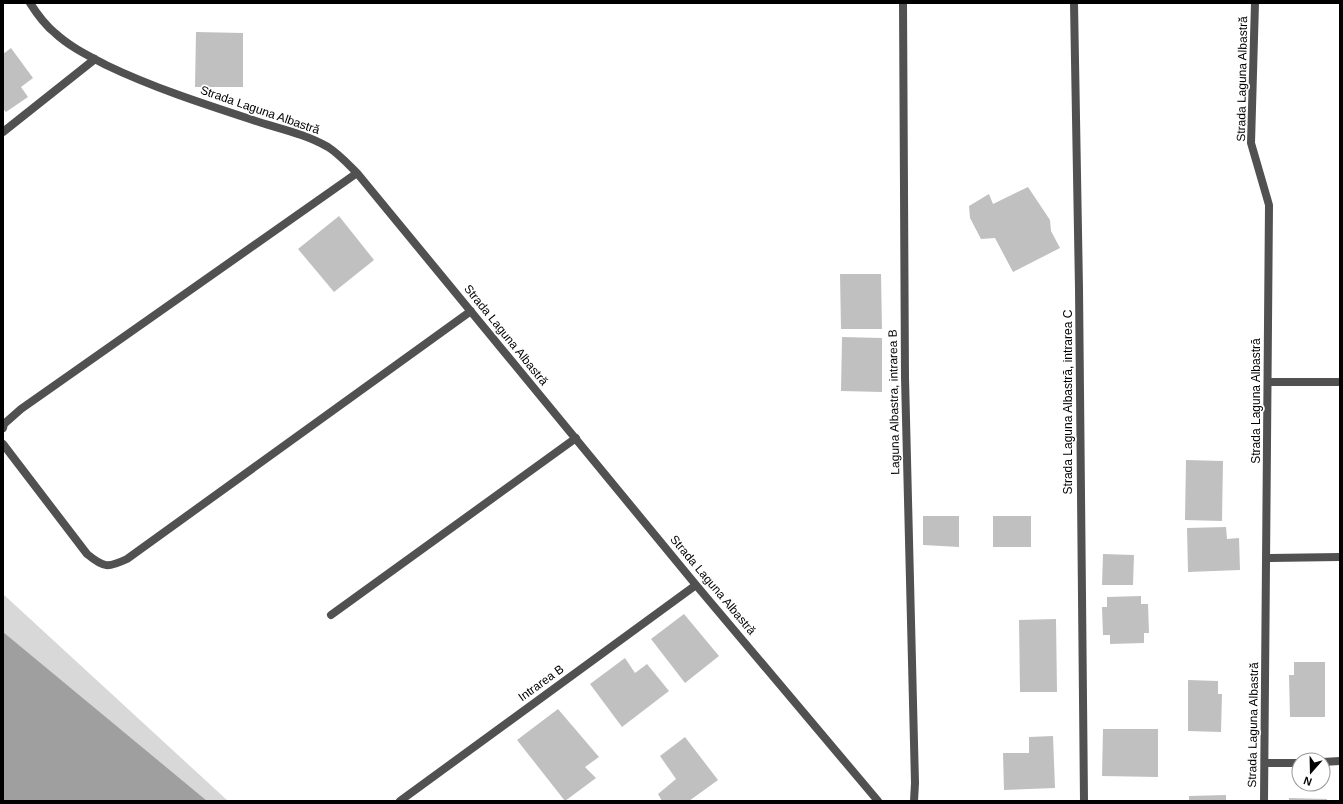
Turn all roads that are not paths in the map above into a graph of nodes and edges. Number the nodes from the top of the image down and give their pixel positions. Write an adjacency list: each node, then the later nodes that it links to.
1 (30, 3): 5 (street, Strada Laguna Albastră)
2 (903, 3): 22 (street, Laguna Albastra, intrarea B)
3 (1074, 3): 23 (street, Strada Laguna Albastră, intrarea C)
4 (1255, 3): 9 (street, Strada Laguna Albastră)
5 (95, 59): 6 (street); 7 (street, Strada Laguna Albastră)
6 (3, 132)
7 (357, 173): 8 (street, Strada Laguna Albastră); 11 (street)
8 (471, 311): 12 (street, Strada Laguna Albastră); 13 (street)
9 (1268, 382): 10 (street); 15 (street, Strada Laguna Albastră)
10 (1340, 382)
11 (3, 428)
12 (576, 438): 16 (street, Strada Laguna Albastră); 17 (street)
13 (3, 444)
14 (1340, 557): 15 (street)
15 (1267, 558): 19 (street, Strada Laguna Albastră)
16 (696, 585): 20 (street, Intrarea B); 21 (street, Strada Laguna Albastră)
17 (331, 615)
18 (1291, 762): 19 (street)
19 (1265, 763): 24 (street, Strada Laguna Albastră)
20 (400, 801)
21 (878, 801)
22 (914, 801)
23 (1084, 801)
24 (1264, 801)

